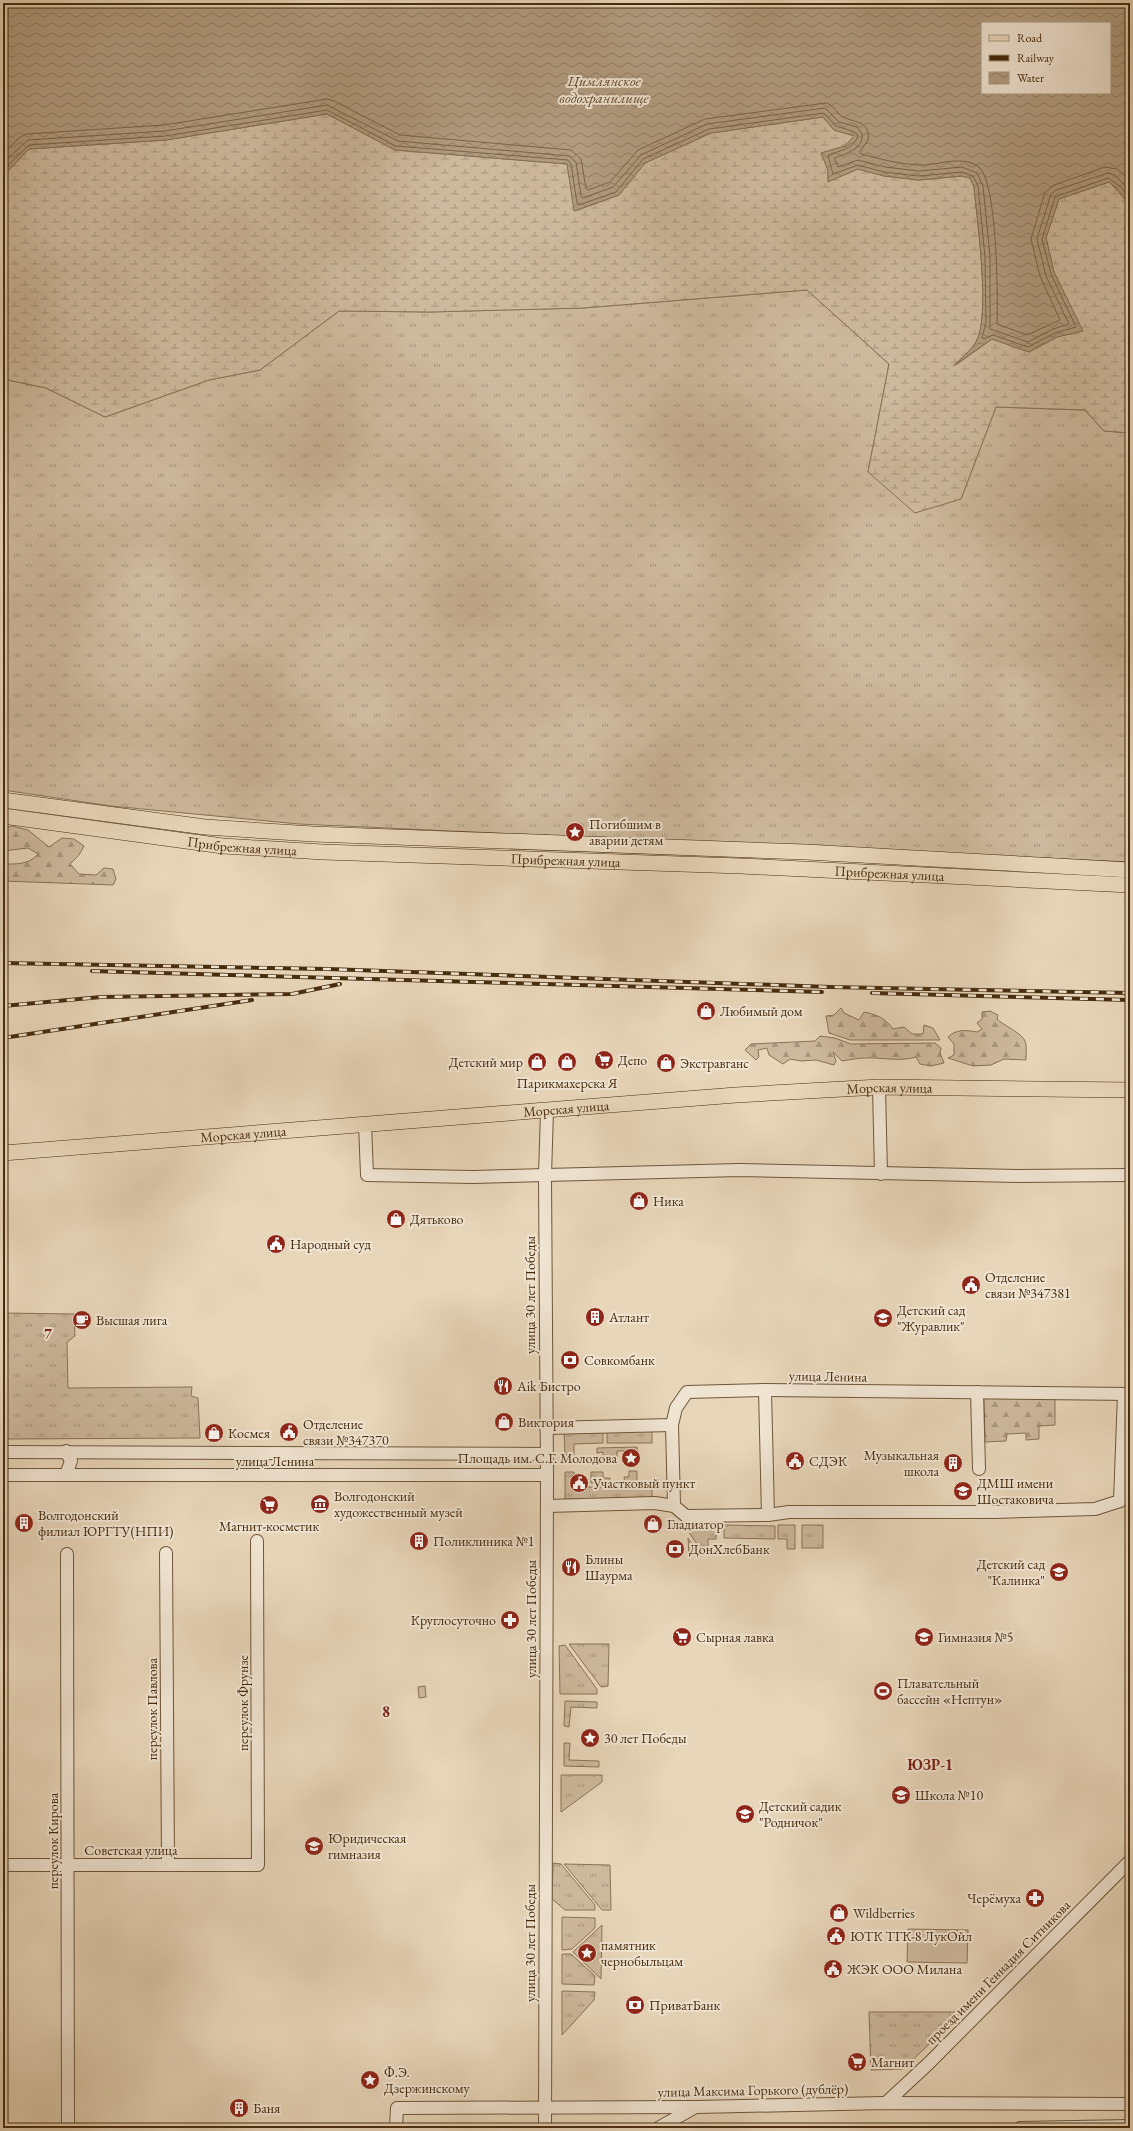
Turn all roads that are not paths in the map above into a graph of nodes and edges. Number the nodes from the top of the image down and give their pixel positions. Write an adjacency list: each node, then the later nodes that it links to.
1 (3, 800): 3 (main road, Прибрежная улица)
2 (3, 816): 4 (main road, Прибрежная улица)
3 (1130, 870)
4 (1130, 885)
5 (879, 1087): 6 (main road, Морская улица); 7 (main road, Морская улица); 10 (street)
6 (1130, 1090)
7 (547, 1111): 8 (main road, Морская улица); 11 (street, улица 30 лет Победы)
8 (365, 1124): 9 (main road, Морская улица); 11 (street)
9 (3, 1153)
10 (881, 1174): 11 (street); 12 (street)
11 (544, 1175): 17 (street, улица 30 лет Победы)
12 (1130, 1175)
13 (765, 1390): 14 (street, улица Ленина); 16 (street, улица Ленина); 27 (street)
14 (977, 1392): 15 (street, улица Ленина); 21 (street)
15 (1127, 1394): 27 (street)
16 (672, 1424): 17 (street); 26 (street)
17 (546, 1428): 20 (street, улица 30 лет Победы)
18 (66, 1451): 19 (street, улица Ленина); 20 (street, улица Ленина); 22 (street)
19 (3, 1452)
20 (547, 1454): 24 (street, улица 30 лет Победы)
21 (979, 1469)
22 (66, 1474): 23 (street, улица Ленина); 24 (street, улица Ленина)
23 (3, 1475)
24 (547, 1475): 25 (street, улица 30 лет Победы)
25 (547, 1506): 26 (street); 38 (street, улица 30 лет Победы)
26 (674, 1506): 27 (street)
27 (768, 1515)
28 (257, 1541): 35 (street, переулок Фрунзе)
29 (166, 1553): 32 (street, переулок Павлова)
30 (67, 1554): 34 (street, переулок Кирова)
31 (1130, 1861): 36 (street, проезд имени Геннадия Ситникова)
32 (168, 1862): 34 (street, Советская улица); 35 (street, Советская улица)
33 (3, 1865): 34 (street, Советская улица)
34 (68, 1865): 41 (street, переулок Кирова)
35 (258, 1865)
36 (886, 2103): 37 (street, улица Максима Горького (дублёр)); 39 (street, улица Максима Горького (дублёр))
37 (1130, 2104)
38 (545, 2107): 39 (street, улица Максима Горького (дублёр)); 42 (street, улица Максима Горького (дублёр)); 43 (street, улица 30 лет Победы)
39 (697, 2107): 44 (street)
40 (1130, 2126): 45 (street)
41 (68, 2128)
42 (396, 2128)
43 (545, 2128)
44 (658, 2128)
45 (1020, 2128)

